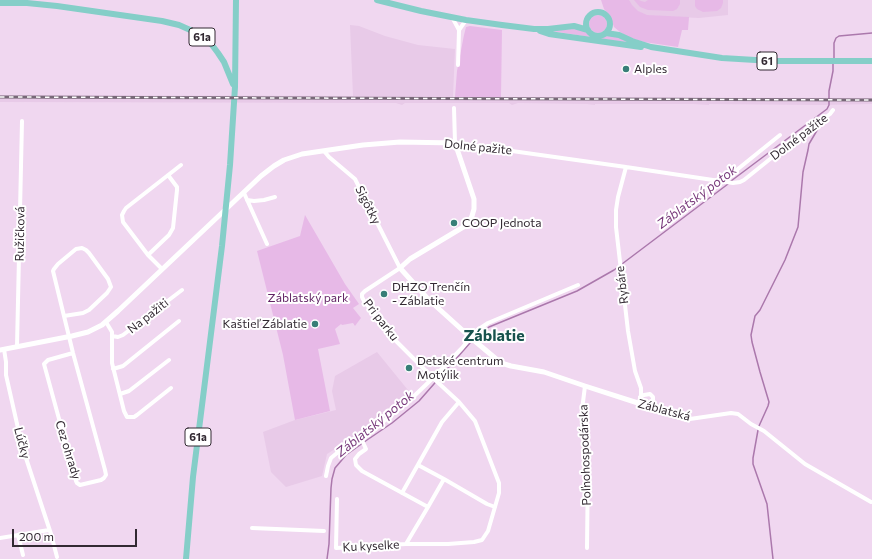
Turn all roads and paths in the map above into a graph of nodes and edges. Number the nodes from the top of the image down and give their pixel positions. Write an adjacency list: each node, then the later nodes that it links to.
1 (236, 0): 17 (main road, 61a)
2 (377, 0): 4 (main road, 61)
3 (0, 3): 17 (main road, 61a)
4 (452, 17): 6 (main road, 61); 10 (street)
5 (587, 19): 7 (main road, 61); 8 (main road, 61); 11 (main road)
6 (466, 20): 9 (main road, 61); 10 (street)
7 (610, 24): 12 (main road); 13 (main road, 61)
8 (574, 26): 9 (main road, 61); 11 (main road, 61)
9 (534, 29): 14 (main road, 61)
10 (459, 30): 16 (street)
11 (588, 30): 12 (main road, 61)
12 (606, 33): 13 (main road, 61)
13 (619, 35): 14 (main road, 61)
14 (650, 47): 15 (main road, 61)
15 (872, 61)
16 (458, 65)
17 (235, 87): 74 (main road, 61a)
18 (454, 108): 22 (street)
19 (833, 110): 27 (street, Dolné pažite)
20 (22, 121): 43 (street, Ružičková)
21 (780, 135): 27 (street, Dolné pažite)
22 (455, 143): 23 (street, Dolné pažite); 25 (street, Dolné pažite); 33 (street)
23 (324, 151): 28 (street, Dolné pažite); 33 (street, Sigôtky)
24 (181, 165): 26 (street)
25 (626, 166): 27 (street, Dolné pažite); 52 (street, Rybáre)
26 (168, 176): 32 (street); 32 (street)
27 (725, 181)
28 (244, 193): 30 (street); 34 (street, Dolné pažite)
29 (275, 197): 30 (street)
30 (247, 200): 31 (street)
31 (267, 244)
32 (148, 255): 34 (street)
33 (400, 268): 42 (street, Záblatská); 48 (street, Pri parku)
34 (162, 269): 39 (street, Dolné pažite)
35 (578, 285): 42 (street)
36 (182, 290): 40 (street, Na pažiti)
37 (64, 316): 37 (street); 41 (street, Cez ohrady)
38 (179, 321): 47 (street, Na pažiti)
39 (106, 322): 40 (street, Na pažiti); 41 (street, Dolné pažite)
40 (112, 336): 47 (street, Na pažiti)
41 (69, 337): 43 (street, Dolné pažite); 45 (street, Cez ohrady)
42 (470, 337): 48 (street); 49 (street, Záblatská)
43 (17, 346): 44 (street, Dolné pažite)
44 (2, 350): 67 (street, Lúčky)
45 (73, 353): 45 (street, Cez ohrady)
46 (169, 360): 51 (street)
47 (113, 369): 51 (street, Na pažiti)
48 (433, 378): 53 (street, Ku kyselke); 56 (street)
49 (585, 386): 54 (street, Záblatská); 71 (street, Poľnohospodárska)
50 (171, 388): 51 (street, Na pažiti)
51 (120, 394)
52 (640, 397): 54 (street, Rybáre); 55 (street)
53 (459, 402): 57 (street); 64 (street, Ku kyselke)
54 (641, 404): 55 (street, Záblatská)
55 (653, 406): 62 (street, Záblatská)
56 (362, 438): 58 (street); 60 (street)
57 (418, 465): 59 (street); 60 (street)
58 (326, 476)
59 (444, 479): 63 (street, Ku kyselke); 64 (street)
60 (402, 493): 63 (street)
61 (336, 499): 70 (street, Ku kyselke)
62 (871, 502)
63 (428, 507): 70 (street, Ku kyselke)
64 (495, 507): 70 (street, Ku kyselke)
65 (252, 528): 66 (street)
66 (324, 531)
67 (50, 532): 68 (street); 73 (street, Lúčky)
68 (18, 535): 69 (street); 72 (street)
69 (0, 538)
70 (406, 544)
71 (587, 548)
72 (23, 555)
73 (57, 557)
74 (186, 559)

